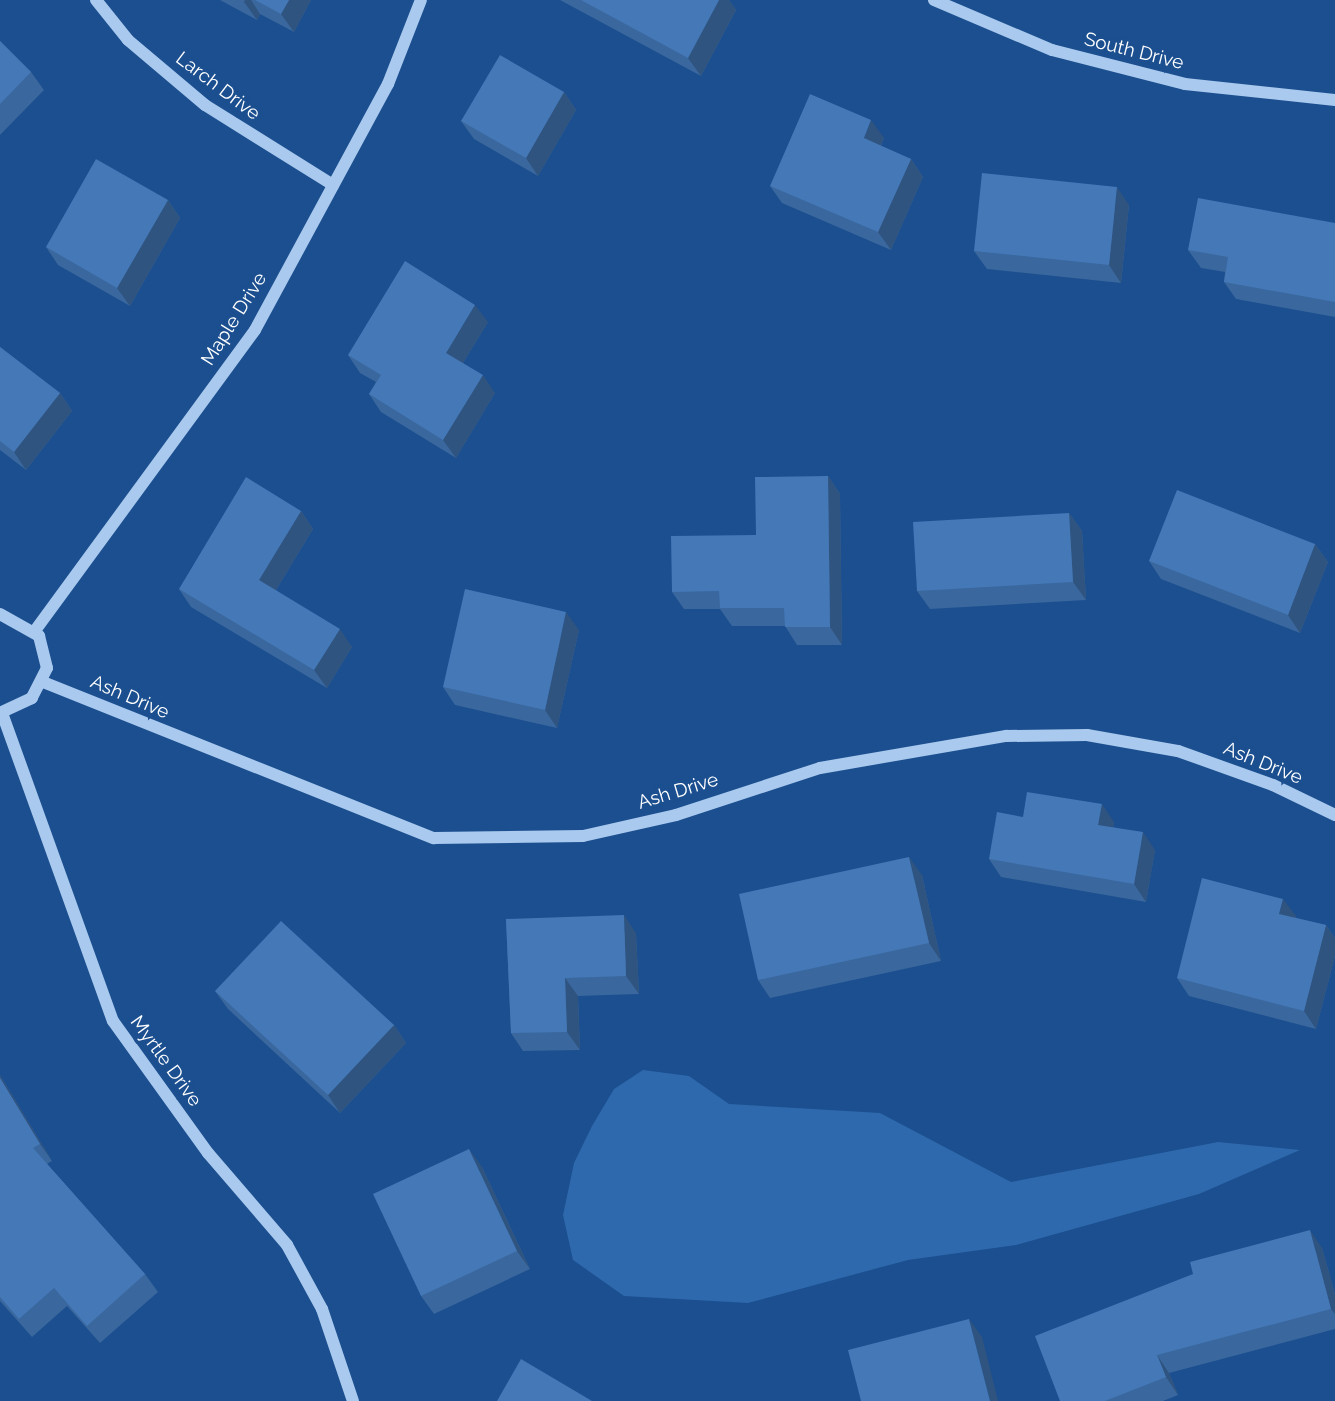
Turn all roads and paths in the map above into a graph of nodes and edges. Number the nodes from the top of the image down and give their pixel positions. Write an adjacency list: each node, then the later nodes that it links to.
1 (96, 0): 5 (street, Larch Drive)
2 (421, 0): 5 (street, Maple Drive)
3 (934, 0): 4 (street, South Drive)
4 (1335, 100)
5 (333, 185): 7 (street, Maple Drive)
6 (0, 614): 7 (street)
7 (34, 632): 8 (street)
8 (43, 682): 9 (street); 10 (street, Ash Drive)
9 (1, 713): 11 (street, Myrtle Drive)
10 (1335, 815)
11 (353, 1401)

